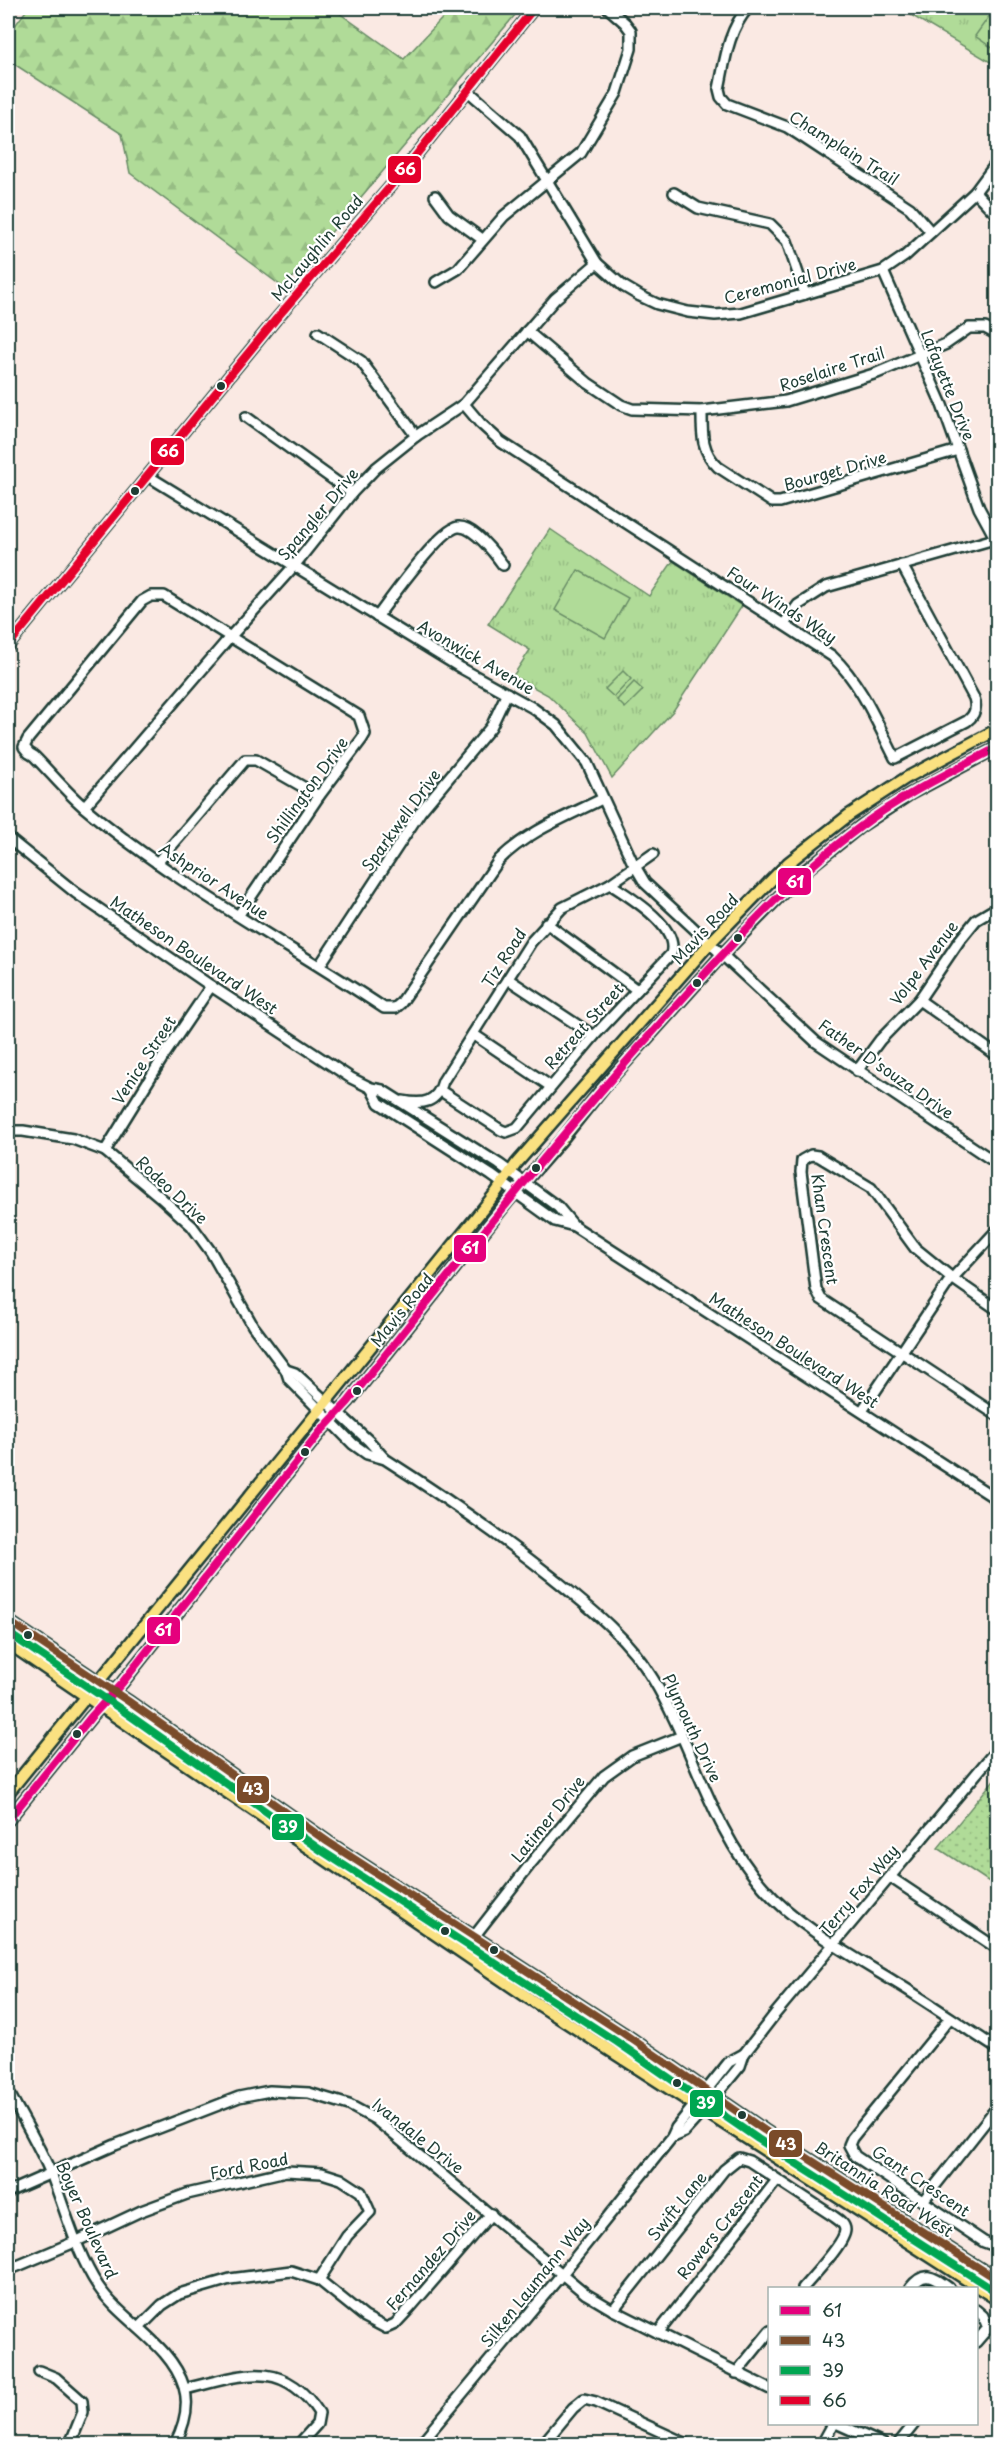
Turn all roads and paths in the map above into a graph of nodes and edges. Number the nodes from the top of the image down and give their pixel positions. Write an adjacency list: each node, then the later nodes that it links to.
1 (534, 8): 4 (street, McLaughlin Road)
2 (608, 8): 6 (street)
3 (748, 8): 11 (street, Champlain Trail)
4 (467, 90): 6 (street, Ceremonial Drive); 26 (street, McLaughlin Road)
5 (998, 161): 7 (street, Ceremonial Drive)
6 (546, 180): 12 (street); 13 (street, Ceremonial Drive)
7 (975, 192): 10 (street); 11 (street, Ceremonial Drive)
8 (674, 193): 16 (street)
9 (435, 196): 12 (street)
10 (998, 216)
11 (931, 232): 14 (street, Ceremonial Drive)
12 (482, 239): 15 (street)
13 (597, 263): 16 (street, Ceremonial Drive); 17 (street, Spangler Drive)
14 (883, 271): 16 (street, Ceremonial Drive); 20 (street, Lafayette Drive)
15 (436, 282)
16 (805, 294)
17 (527, 331): 21 (street, Spangler Drive); 22 (street, Roselaire Trail)
18 (318, 333): 24 (street)
19 (998, 335): 20 (street, Roselaire Trail)
20 (920, 355): 22 (street, Roselaire Trail); 25 (street, Lafayette Drive)
21 (464, 404): 24 (street, Spangler Drive); 33 (street, Four Winds Way)
22 (702, 411): 25 (street, Bourget Drive)
23 (246, 417): 27 (street)
24 (416, 436): 27 (street, Spangler Drive)
25 (958, 450): 28 (street, Lafayette Drive)
26 (148, 476): 31 (street, Avonwick Avenue); 35 (street, McLaughlin Road)
27 (352, 493): 31 (street, Spangler Drive)
28 (997, 540): 30 (street)
29 (503, 565): 32 (street)
30 (902, 565): 33 (street); 33 (street, Four Winds Way)
31 (294, 566): 32 (street, Avonwick Avenue); 34 (street, Spangler Drive)
32 (377, 617): 36 (street, Avonwick Avenue)
33 (784, 624)
34 (231, 636): 39 (street, Shillington Drive); 41 (street, Spangler Drive); 41 (street, Ashprior Avenue)
35 (8, 646)
36 (507, 693): 40 (street, Avonwick Avenue); 52 (street, Sparkwell Drive)
37 (998, 729): 50 (main road, Mavis Road)
38 (998, 747): 51 (main road, Mavis Road)
39 (319, 796): 44 (street); 48 (street, Shillington Drive)
40 (602, 799): 45 (street, Avonwick Avenue); 52 (street, Ashprior Avenue)
41 (84, 807): 44 (street, Ashprior Avenue)
42 (8, 838): 54 (street, Matheson Boulevard West)
43 (653, 854): 45 (street, Tiz Road)
44 (157, 863): 48 (street, Ashprior Avenue)
45 (635, 866): 46 (street, Tiz Road); 50 (street, Avonwick Avenue)
46 (610, 884): 49 (street, Tiz Road); 55 (street, Retreat Street)
47 (998, 907): 56 (street, Volpe Avenue)
48 (238, 916): 52 (street, Ashprior Avenue)
49 (546, 923): 53 (street, Tiz Road); 55 (street)
50 (709, 944): 51 (street, Father D'souza Drive); 70 (main road, Mavis Road)
51 (722, 955): 60 (street, Father D'souza Drive); 71 (main road, Mavis Road)
52 (320, 965)
53 (508, 979): 57 (street, Tiz Road); 58 (street)
54 (211, 986): 62 (street, Matheson Boulevard West); 68 (street, Venice Street)
55 (637, 990): 58 (street, Retreat Street)
56 (919, 1000): 59 (street); 60 (street, Volpe Avenue)
57 (473, 1035): 61 (street); 63 (street, Tiz Road)
58 (594, 1035): 61 (street, Retreat Street)
59 (996, 1051)
60 (857, 1071): 69 (street, Father D'souza Drive)
61 (550, 1086): 63 (street, Retreat Street)
62 (371, 1088): 64 (street, Matheson Boulevard West); 72 (street, Matheson Boulevard West)
63 (441, 1090): 65 (street, Tiz Road)
64 (397, 1100): 65 (street); 66 (street, Matheson Boulevard West)
65 (432, 1100): 66 (street)
66 (441, 1126): 70 (street, Matheson Boulevard West)
67 (8, 1131): 68 (street, Rodeo Drive)
68 (105, 1151): 79 (street, Rodeo Drive)
69 (998, 1164)
70 (510, 1173): 71 (street, Matheson Boulevard West); 72 (main road, Mavis Road)
71 (524, 1183): 73 (main road, Mavis Road); 74 (street, Matheson Boulevard West)
72 (502, 1184): 73 (street, Matheson Boulevard West); 79 (main road, Mavis Road)
73 (515, 1193): 74 (street, Matheson Boulevard West); 82 (main road, Mavis Road)
74 (574, 1226): 80 (street, Matheson Boulevard West)
75 (998, 1229): 76 (street)
76 (952, 1278): 77 (street); 78 (street); 78 (street, Khan Crescent)
77 (998, 1310)
78 (901, 1353): 80 (street); 81 (street)
79 (322, 1406): 82 (street, Rodeo Drive); 84 (main road, Mavis Road)
80 (862, 1411): 83 (street, Matheson Boulevard West)
81 (998, 1416)
82 (334, 1417): 85 (main road, Mavis Road); 92 (street, Plymouth Drive)
83 (998, 1500)
84 (212, 1542): 85 (main road); 88 (main road, Mavis Road)
85 (225, 1555): 89 (main road, Mavis Road)
86 (8, 1620): 88 (main road, Britannia Road West)
87 (8, 1643): 90 (main road, Britannia Road West)
88 (99, 1681): 89 (main road, Britannia Road West); 90 (main road, Mavis Road)
89 (114, 1692): 91 (main road, Mavis Road); 97 (main road, Britannia Road West)
90 (86, 1697): 91 (main road, Britannia Road West); 94 (main road, Mavis Road)
91 (100, 1707): 95 (main road, Mavis Road); 100 (main road, Britannia Road West)
92 (682, 1736): 97 (street, Latimer Drive); 98 (street, Plymouth Drive)
93 (998, 1748): 96 (street, Terry Fox Way)
94 (8, 1793)
95 (8, 1820)
96 (890, 1877): 98 (street, Terry Fox Way); 99 (street)
97 (473, 1937): 100 (street, Latimer Drive); 104 (main road, Britannia Road West)
98 (833, 1944): 101 (street, Plymouth Drive); 104 (street, Terry Fox Way)
99 (998, 1948)
100 (462, 1952): 106 (main road, Britannia Road West)
101 (950, 2018): 102 (street, Plymouth Drive); 110 (street, Gant Crescent)
102 (998, 2049)
103 (8, 2091): 107 (street, Boyer Boulevard)
104 (710, 2093): 106 (street, Terry Fox Way); 117 (main road, Britannia Road West)
105 (998, 2106): 110 (street)
106 (699, 2108): 115 (street, Silken Laumann Way); 121 (main road, Britannia Road West)
107 (51, 2174): 109 (street, Ivandale Drive); 111 (street, Ivandale Drive); 112 (street, Boyer Boulevard)
108 (777, 2180): 118 (street, Rowers Crescent); 124 (street, Swift Lane); 127 (street, Rowers Crescent)
109 (8, 2192)
110 (923, 2201): 113 (street, Gant Crescent)
111 (490, 2214): 115 (street, Ivandale Drive); 116 (street, Fernandez Drive)
112 (76, 2241): 114 (street); 116 (street, Ford Road); 126 (street, Boyer Boulevard)
113 (998, 2247)
114 (8, 2270)
115 (562, 2274): 124 (street, Ivandale Drive); 140 (street, Silken Laumann Way)
116 (319, 2280): 126 (street, Fernandez Drive)
117 (998, 2280)
118 (805, 2287)
119 (911, 2287): 120 (street)
120 (946, 2287)
121 (978, 2287)
122 (978, 2287): 123 (main road, Britannia Road West)
123 (998, 2300)
124 (613, 2310): 127 (street, Ivandale Drive)
125 (978, 2312): 129 (street)
126 (139, 2328): 132 (street, Boyer Boulevard)
127 (658, 2333): 131 (street, Ivandale Drive)
128 (768, 2333): 131 (street)
129 (978, 2340)
130 (39, 2371): 137 (street)
131 (736, 2373): 133 (street, Ivandale Drive)
132 (185, 2388): 138 (street); 139 (street)
133 (768, 2388)
134 (832, 2425): 143 (street)
135 (840, 2425): 144 (street)
136 (914, 2425): 145 (street)
137 (70, 2445)
138 (175, 2445)
139 (299, 2445)
140 (420, 2445)
141 (543, 2445): 142 (street)
142 (687, 2445)
143 (822, 2445)
144 (883, 2445)
145 (898, 2445)

